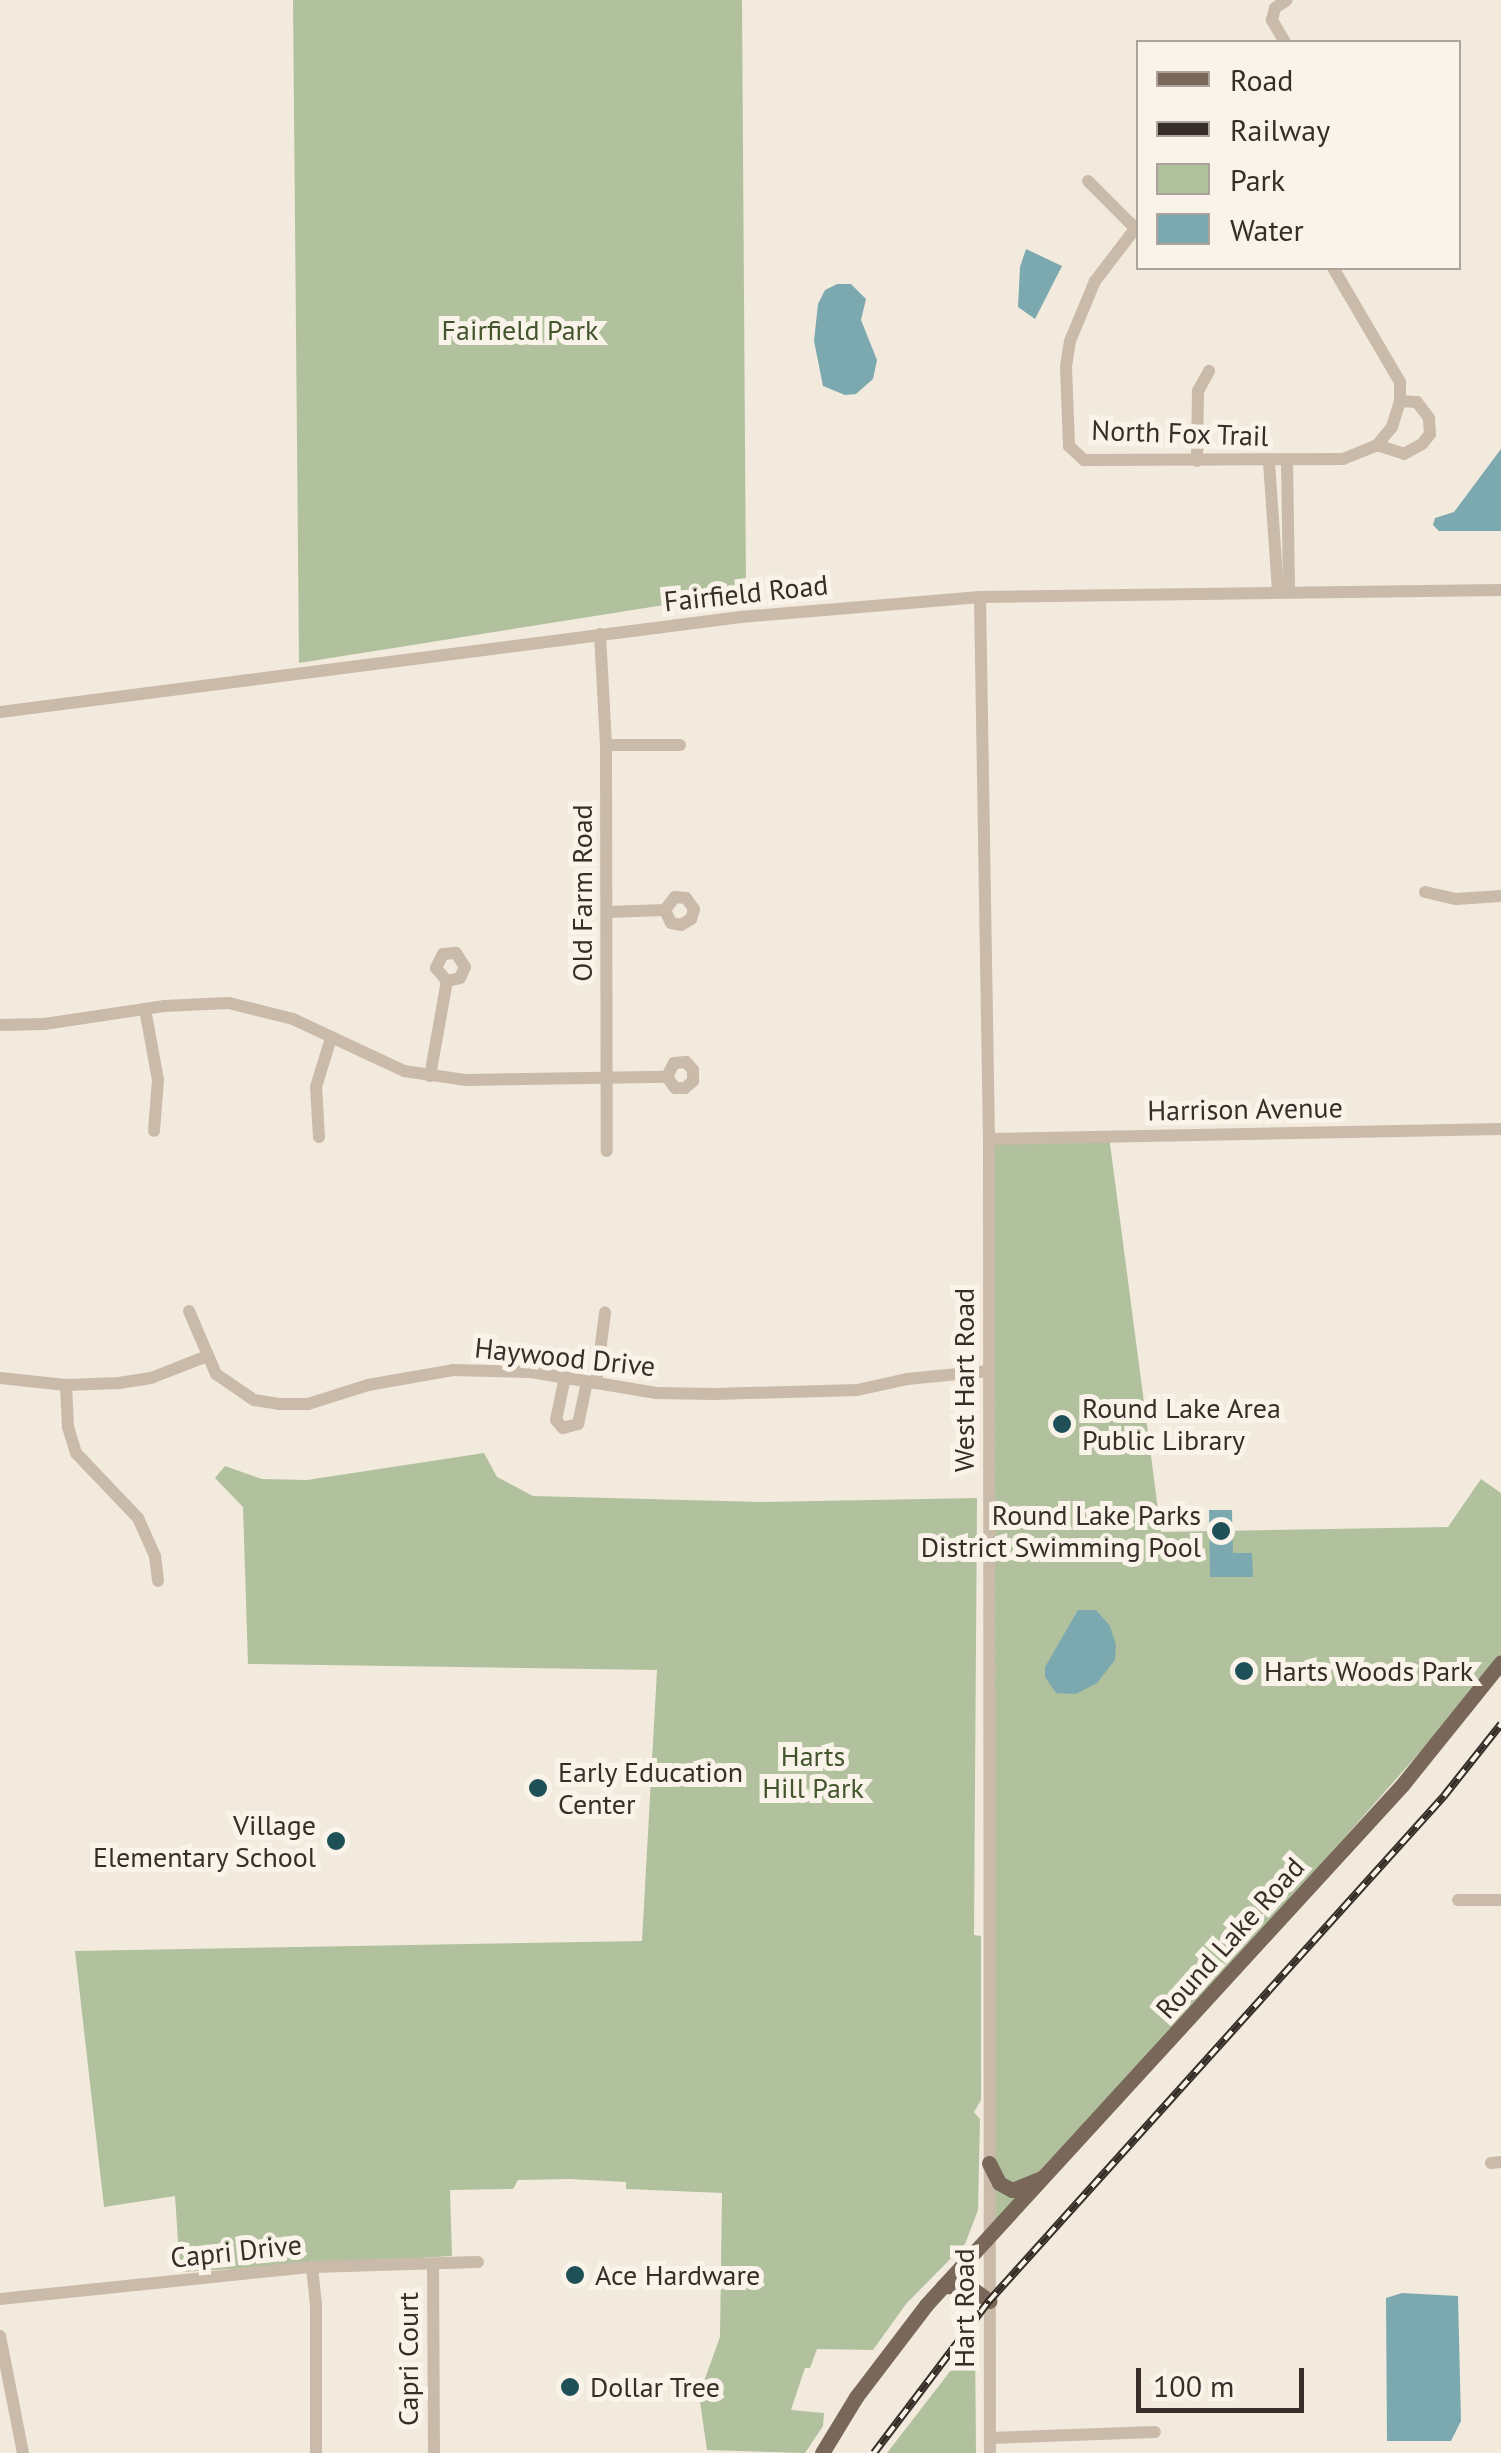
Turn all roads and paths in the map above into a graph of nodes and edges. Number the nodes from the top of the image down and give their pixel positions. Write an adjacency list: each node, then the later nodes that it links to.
1 (1287, 0): 2 (street)
2 (1284, 40)
3 (1088, 181): 4 (street)
4 (1136, 225)
5 (1136, 227): 10 (street, North Fox Trail)
6 (1334, 270): 8 (street)
7 (1209, 371): 10 (street)
8 (1400, 401): 9 (street); 9 (street, North Fox Trail)
9 (1377, 445): 11 (street, North Fox Trail)
10 (1197, 460): 12 (street, North Fox Trail)
11 (1291, 461): 12 (street, North Fox Trail); 14 (street)
12 (1269, 462): 14 (street)
13 (1501, 590): 14 (street, Fairfield Road)
14 (1284, 592): 15 (street, Fairfield Road)
15 (980, 597): 16 (street, Fairfield Road); 34 (street, West Hart Road)
16 (600, 634): 17 (street, Fairfield Road); 19 (street, Old Farm Road)
17 (0, 712)
18 (680, 745): 19 (street)
19 (606, 746): 23 (street, Old Farm Road)
20 (1425, 892): 21 (street)
21 (1501, 896)
22 (665, 910): 23 (street)
23 (607, 912): 30 (street, Old Farm Road)
24 (447, 981): 28 (street)
25 (146, 1009): 26 (street); 27 (street); 32 (street)
26 (0, 1026)
27 (331, 1038): 28 (street); 33 (street)
28 (430, 1076): 30 (street)
29 (667, 1077): 30 (street)
30 (608, 1078): 35 (street, Old Farm Road)
31 (1501, 1129): 34 (street, Harrison Avenue)
32 (154, 1131)
33 (319, 1137)
34 (989, 1139): 39 (street, West Hart Road)
35 (607, 1151)
36 (189, 1311): 38 (street, Haywood Drive)
37 (605, 1314): 42 (street)
38 (205, 1356): 41 (street, Haywood Drive); 43 (street)
39 (989, 1371): 42 (street, Haywood Drive); 48 (street, West Hart Road)
40 (0, 1378): 43 (street)
41 (565, 1378): 42 (street, Haywood Drive); 42 (street)
42 (591, 1382)
43 (66, 1385): 44 (street)
44 (158, 1582)
45 (1501, 1662): 49 (main road, Round Lake Road)
46 (1458, 1900): 47 (street)
47 (1501, 1900)
48 (989, 2162): 49 (main road); 50 (street, Hart Road)
49 (1050, 2174): 50 (main road, Round Lake Road)
50 (988, 2242): 54 (main road, Round Lake Road); 56 (street, Hart Road)
51 (478, 2262): 52 (street, Capri Drive)
52 (433, 2264): 53 (street, Capri Drive); 62 (street, Capri Court)
53 (312, 2267): 55 (street, Capri Drive); 61 (street)
54 (943, 2286): 56 (main road); 63 (main road, Round Lake Road)
55 (0, 2300)
56 (989, 2301): 59 (street, Hart Road)
57 (0, 2336): 60 (street)
58 (1155, 2432): 59 (street)
59 (990, 2438): 64 (street, Hart Road)
60 (23, 2453)
61 (316, 2453)
62 (434, 2453)
63 (822, 2453)
64 (990, 2453)

